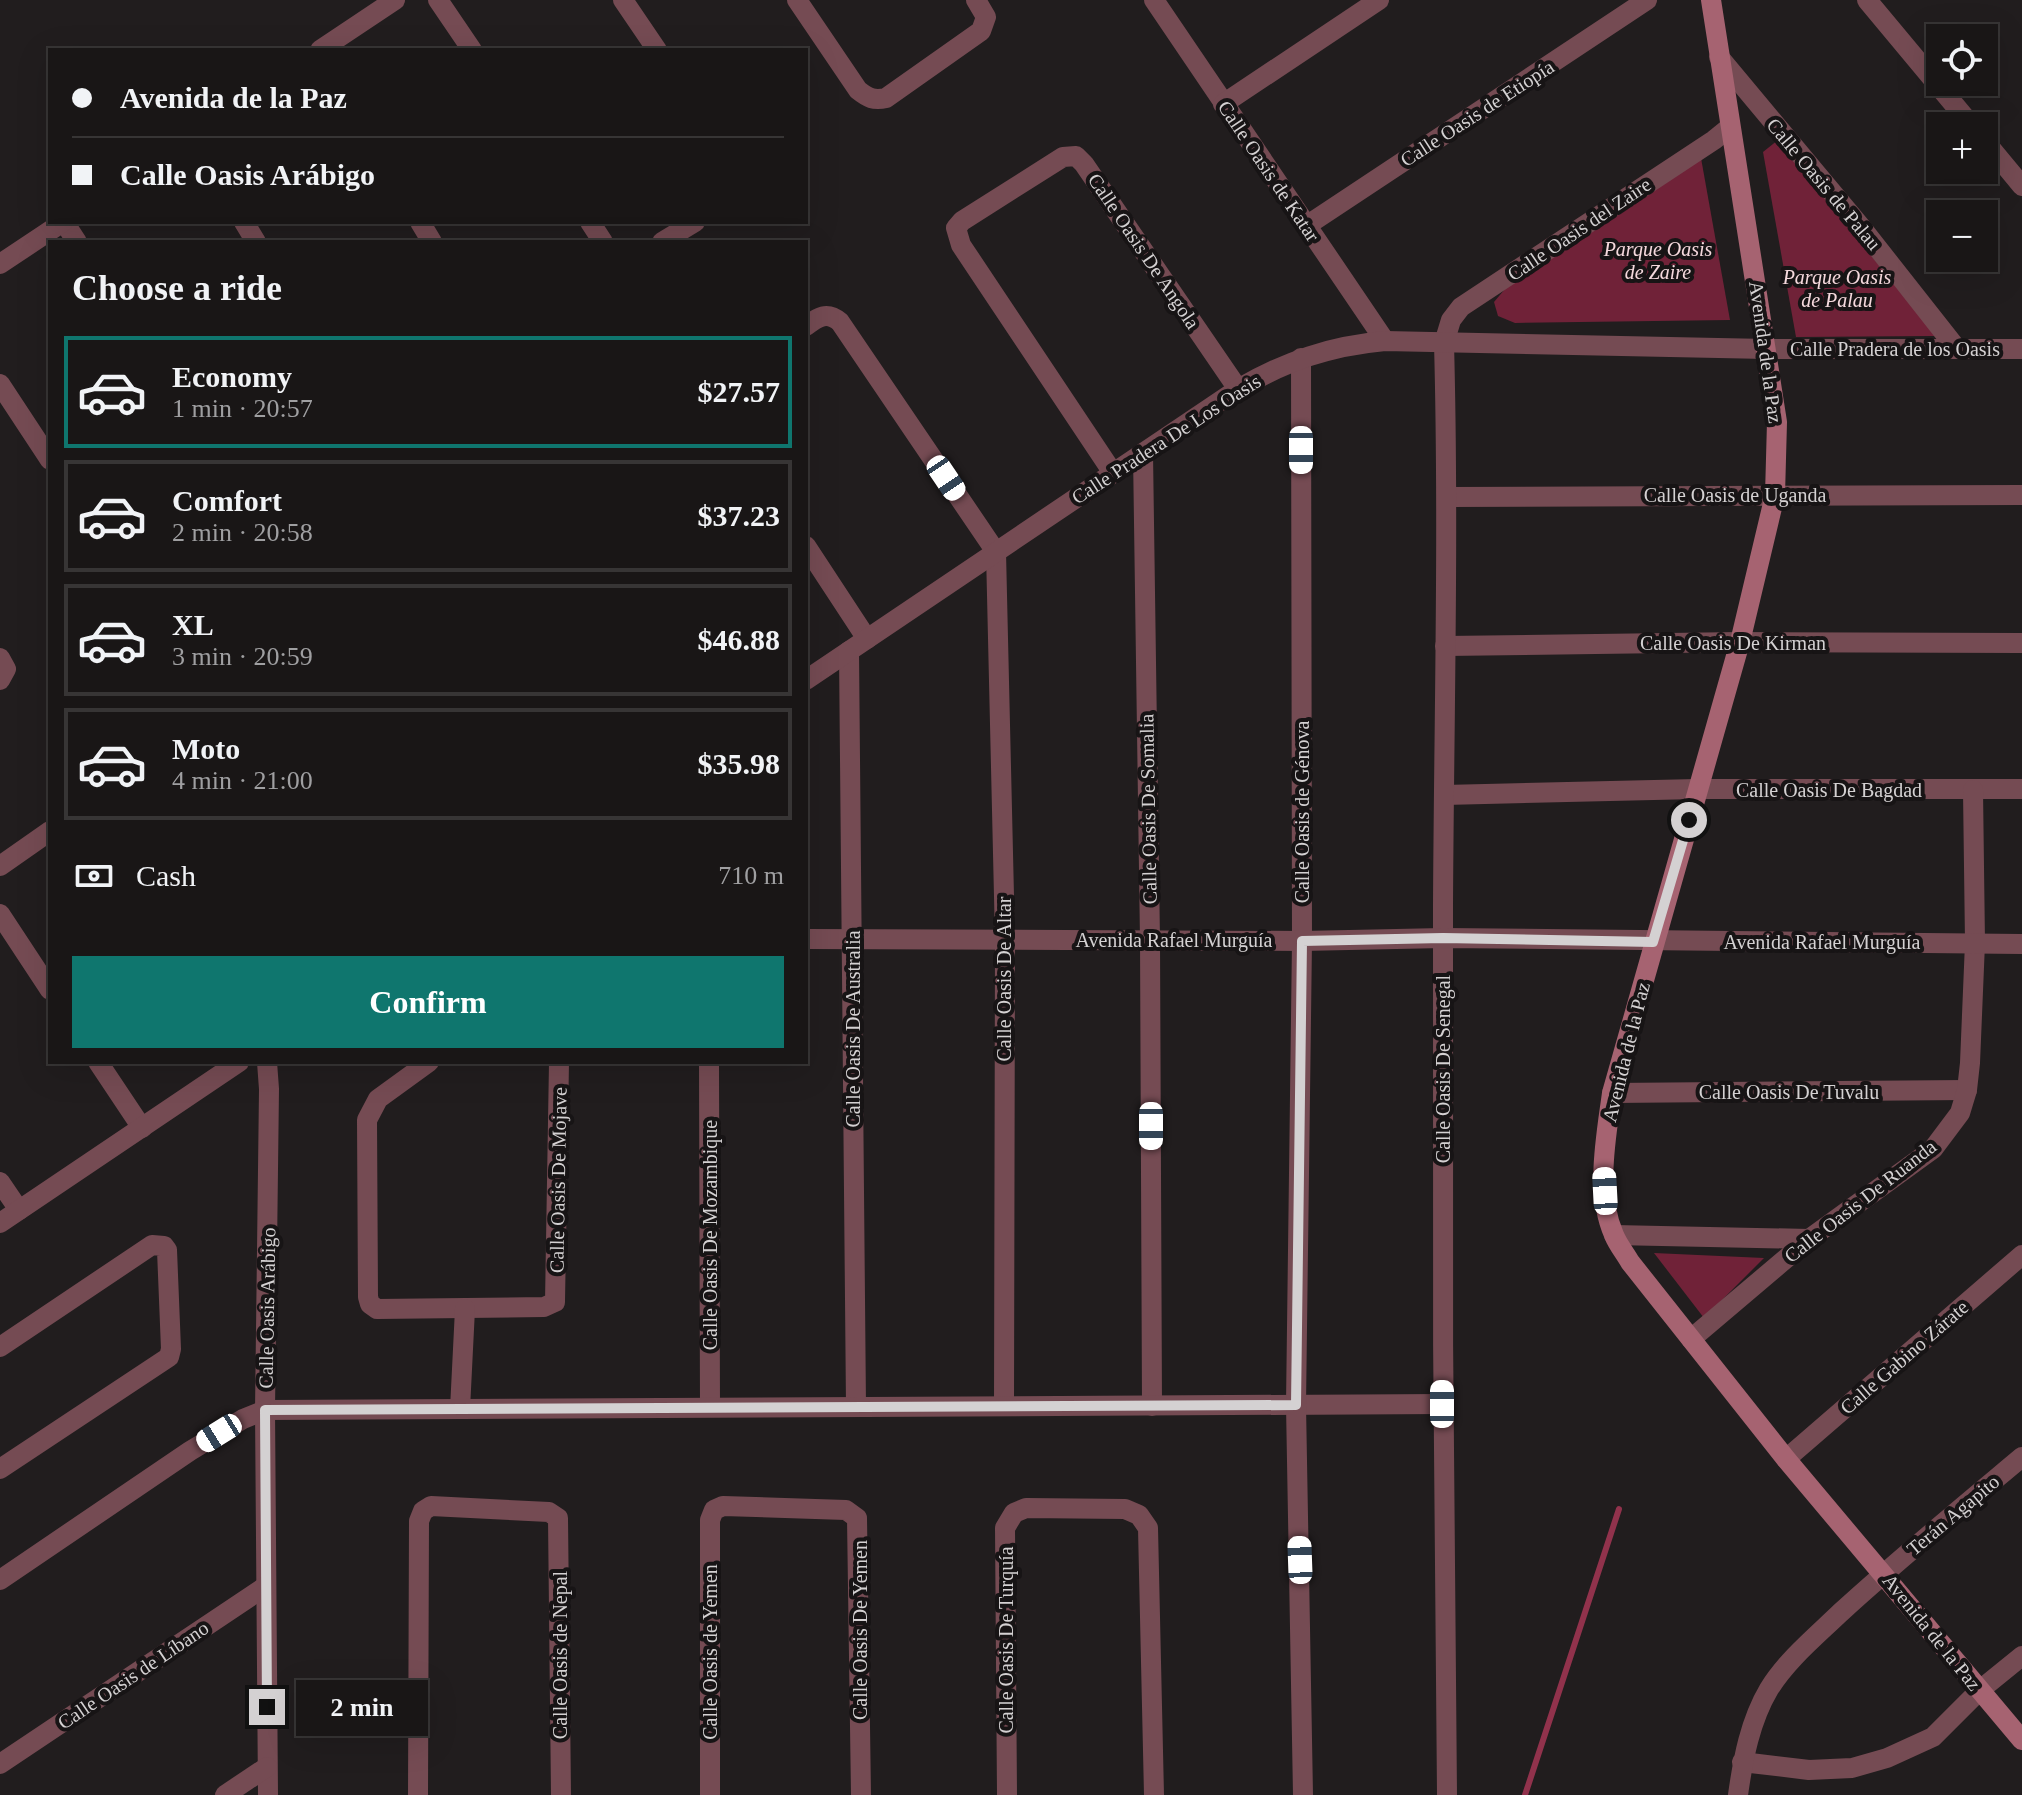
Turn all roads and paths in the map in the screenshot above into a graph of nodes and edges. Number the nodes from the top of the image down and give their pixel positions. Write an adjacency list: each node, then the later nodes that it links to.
1 (395, 0): 11 (street)
2 (438, 0): 12 (street)
3 (623, 0): 13 (street)
4 (797, 0): 5 (street)
5 (976, 0)
6 (1154, 0): 15 (street, Calle Oasis de Katar)
7 (1379, 0): 15 (street)
8 (1647, 0): 22 (street, Calle Oasis de Etiopía)
9 (1711, 0): 14 (main road, Avenida de la Paz)
10 (1867, 0): 16 (street)
11 (323, 48)
12 (471, 48)
13 (656, 48)
14 (1719, 57): 17 (main road, Avenida de la Paz); 29 (street, Calle Oasis de Palau)
15 (1223, 104): 22 (street, Calle Oasis de Katar)
16 (1960, 112)
17 (1730, 127): 27 (street, Calle Oasis del Zaire); 28 (main road, Avenida de la Paz)
18 (1998, 157): 19 (street)
19 (2022, 186)
20 (61, 224): 24 (street)
21 (692, 224): 23 (street)
22 (1306, 226): 26 (street, Calle Oasis de Katar)
23 (665, 240)
24 (0, 264)
25 (808, 325): 41 (street)
26 (1385, 341): 27 (street, Calle Pradera De Los Oasis); 31 (street, Calle Pradera De Los Oasis)
27 (1444, 343): 28 (street, Calle Pradera De Los Oasis); 39 (street, Calle Oasis De Senegal)
28 (1767, 349): 29 (street, Calle Pradera de los Oasis); 37 (main road, Avenida de la Paz)
29 (1957, 349): 30 (street, Calle Pradera de los Oasis)
30 (2022, 349)
31 (1301, 358): 33 (street, Calle Pradera De Los Oasis); 62 (street, Calle Oasis de Génova)
32 (0, 384): 35 (street)
33 (1238, 389): 34 (street, Calle Pradera De Los Oasis); 36 (street, Calle Oasis De Angola)
34 (1143, 453): 36 (street, Calle Pradera De Los Oasis); 61 (street, Calle Oasis De Somalia)
35 (48, 457)
36 (1113, 473): 41 (street, Calle Pradera De Los Oasis)
37 (1775, 495): 38 (street, Calle Oasis de Uganda); 39 (street, Calle Oasis de Uganda); 43 (main road, Avenida de la Paz)
38 (2022, 495)
39 (1448, 497): 45 (street, Calle Oasis De Senegal)
40 (808, 549): 42 (street)
41 (996, 552): 42 (street, Calle Pradera De Los Oasis); 60 (street, Calle Oasis De Altar)
42 (867, 639): 46 (street, Calle Pradera De Los Oasis)
43 (1740, 642): 44 (street, Calle Oasis De Kirman); 45 (street, Calle Oasis De Kirman); 50 (main road, Avenida de la Paz)
44 (2022, 643)
45 (1445, 646): 53 (street, Calle Oasis De Senegal)
46 (849, 651): 48 (street, Calle Pradera De Los Oasis); 59 (street, Calle Oasis De Australia)
47 (0, 658): 49 (street)
48 (808, 679)
49 (0, 680)
50 (1697, 789): 52 (street, Calle Oasis De Bagdad); 53 (street, Calle Oasis De Bagdad); 63 (main road, Avenida de la Paz)
51 (2022, 789): 52 (street, Calle Oasis De Bagdad)
52 (1973, 790): 64 (street, Calle Oasis De Ruanda)
53 (1444, 795): 57 (street, Calle Oasis De Senegal)
54 (48, 832): 55 (street)
55 (0, 866)
56 (0, 914): 66 (street)
57 (1443, 938): 62 (street, Avenida Rafael Murguía); 63 (street, Avenida Rafael Murguía); 85 (street, Calle Oasis De Senegal)
58 (808, 939): 59 (street, Avenida Rafael Murguía)
59 (853, 939): 60 (street, Avenida Rafael Murguía); 90 (street, Calle Oasis De Australia)
60 (1005, 939): 61 (street, Avenida Rafael Murguía); 87 (street, Calle Oasis De Altar)
61 (1150, 940): 62 (street, Avenida Rafael Murguía); 88 (street, Calle Oasis De Somalia)
62 (1302, 941): 86 (street, Calle Oasis de Génova)
63 (1653, 942): 64 (street, Avenida Rafael Murguía); 74 (main road, Avenida de la Paz)
64 (1975, 943): 65 (street, Avenida Rafael Murguía); 73 (street, Calle Oasis De Ruanda)
65 (2022, 944)
66 (48, 987)
67 (99, 1064): 75 (street)
68 (236, 1064): 75 (street)
69 (267, 1064): 92 (street, Calle Oasis Arábigo)
70 (426, 1064): 82 (street, Calle Oasis De Mojave)
71 (559, 1064): 82 (street, Calle Oasis De Mojave)
72 (709, 1064): 89 (street, Calle Oasis De Mozambique)
73 (1967, 1090): 74 (street, Calle Oasis De Tuvalu); 80 (street, Calle Oasis De Ruanda)
74 (1612, 1093): 79 (main road, Avenida de la Paz)
75 (142, 1128): 77 (street)
76 (0, 1182): 77 (street)
77 (19, 1210): 78 (street)
78 (0, 1223)
79 (1614, 1235): 80 (street); 83 (main road, Avenida de la Paz)
80 (1809, 1239): 83 (street, Calle Oasis De Ruanda)
81 (2022, 1255): 94 (street, Calle Gabino Zárate)
82 (465, 1309): 91 (street)
83 (1691, 1339): 94 (main road, Avenida de la Paz)
84 (0, 1347): 95 (street)
85 (1442, 1404): 86 (street); 115 (street, Calle Oasis De Senegal)
86 (1296, 1405): 88 (street); 114 (street, Calle Oasis de Génova)
87 (1004, 1406): 88 (street); 90 (street)
88 (1152, 1406)
89 (710, 1407): 90 (street); 91 (street)
90 (856, 1407)
91 (460, 1409): 92 (street)
92 (265, 1410): 98 (street); 99 (street, Calle Oasis Arábigo)
93 (2022, 1457): 97 (street, Terán Agapito)
94 (1786, 1459): 97 (main road, Avenida de la Paz)
95 (0, 1469)
96 (714, 1510): 110 (street, Calle Oasis de Yemen); 111 (street, Calle Oasis De Yemen)
97 (1884, 1572): 101 (main road, Avenida de la Paz); 103 (street, Terán Agapito)
98 (0, 1580)
99 (266, 1586): 104 (street, Calle Oasis de Líbano); 105 (street, Calle Oasis Arábigo)
100 (2022, 1656): 101 (street)
101 (1980, 1690): 102 (main road, Avenida de la Paz); 103 (street)
102 (2022, 1740)
103 (1742, 1762): 116 (street, Terán Agapito)
104 (0, 1764)
105 (267, 1767): 106 (street); 107 (street, Calle Oasis Arábigo)
106 (225, 1795)
107 (268, 1795)
108 (418, 1795): 109 (street, Calle Oasis de Nepal)
109 (561, 1795)
110 (710, 1795)
111 (861, 1795)
112 (1007, 1795): 113 (street, Calle Oasis De Turquía)
113 (1154, 1795)
114 (1303, 1795)
115 (1447, 1795)
116 (1738, 1795)

